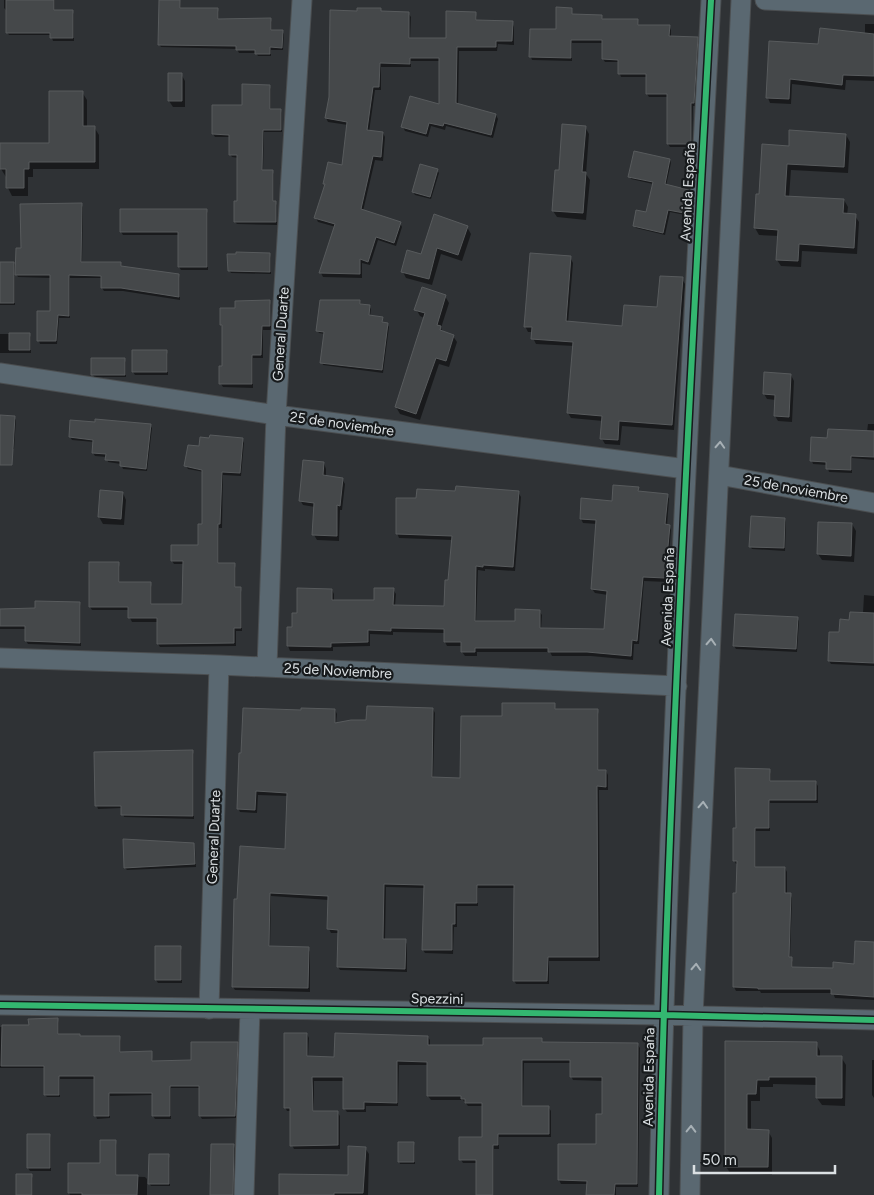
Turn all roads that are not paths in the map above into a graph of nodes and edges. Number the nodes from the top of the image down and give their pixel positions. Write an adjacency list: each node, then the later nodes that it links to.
1 (302, 0): 7 (street, General Duarte)
2 (711, 0): 8 (street, Avenida España)
3 (741, 0): 9 (street, one-way to 3)
4 (766, 0): 5 (street)
5 (874, 5)
6 (0, 373): 7 (street, 25 de noviembre)
7 (276, 415): 8 (street, 25 de noviembre); 13 (street, General Duarte)
8 (686, 469): 14 (street, Avenida España)
9 (719, 475): 10 (street, 25 de noviembre); 19 (street, one-way to 9)
10 (874, 503)
11 (0, 658): 12 (street, 25 de Noviembre)
12 (219, 665): 13 (street, 25 de Noviembre); 16 (street, General Duarte)
13 (267, 667): 14 (street, 25 de Noviembre)
14 (677, 686): 18 (street, Avenida España)
15 (0, 1005): 16 (street, Spezzini)
16 (209, 1009): 17 (street, Spezzini)
17 (250, 1009): 18 (street, Spezzini); 21 (street)
18 (663, 1015): 19 (street, Spezzini); 22 (street, Avenida España)
19 (693, 1016): 20 (street, Spezzini); 23 (street, one-way to 19)
20 (874, 1020)
21 (244, 1195)
22 (659, 1195)
23 (690, 1195)

